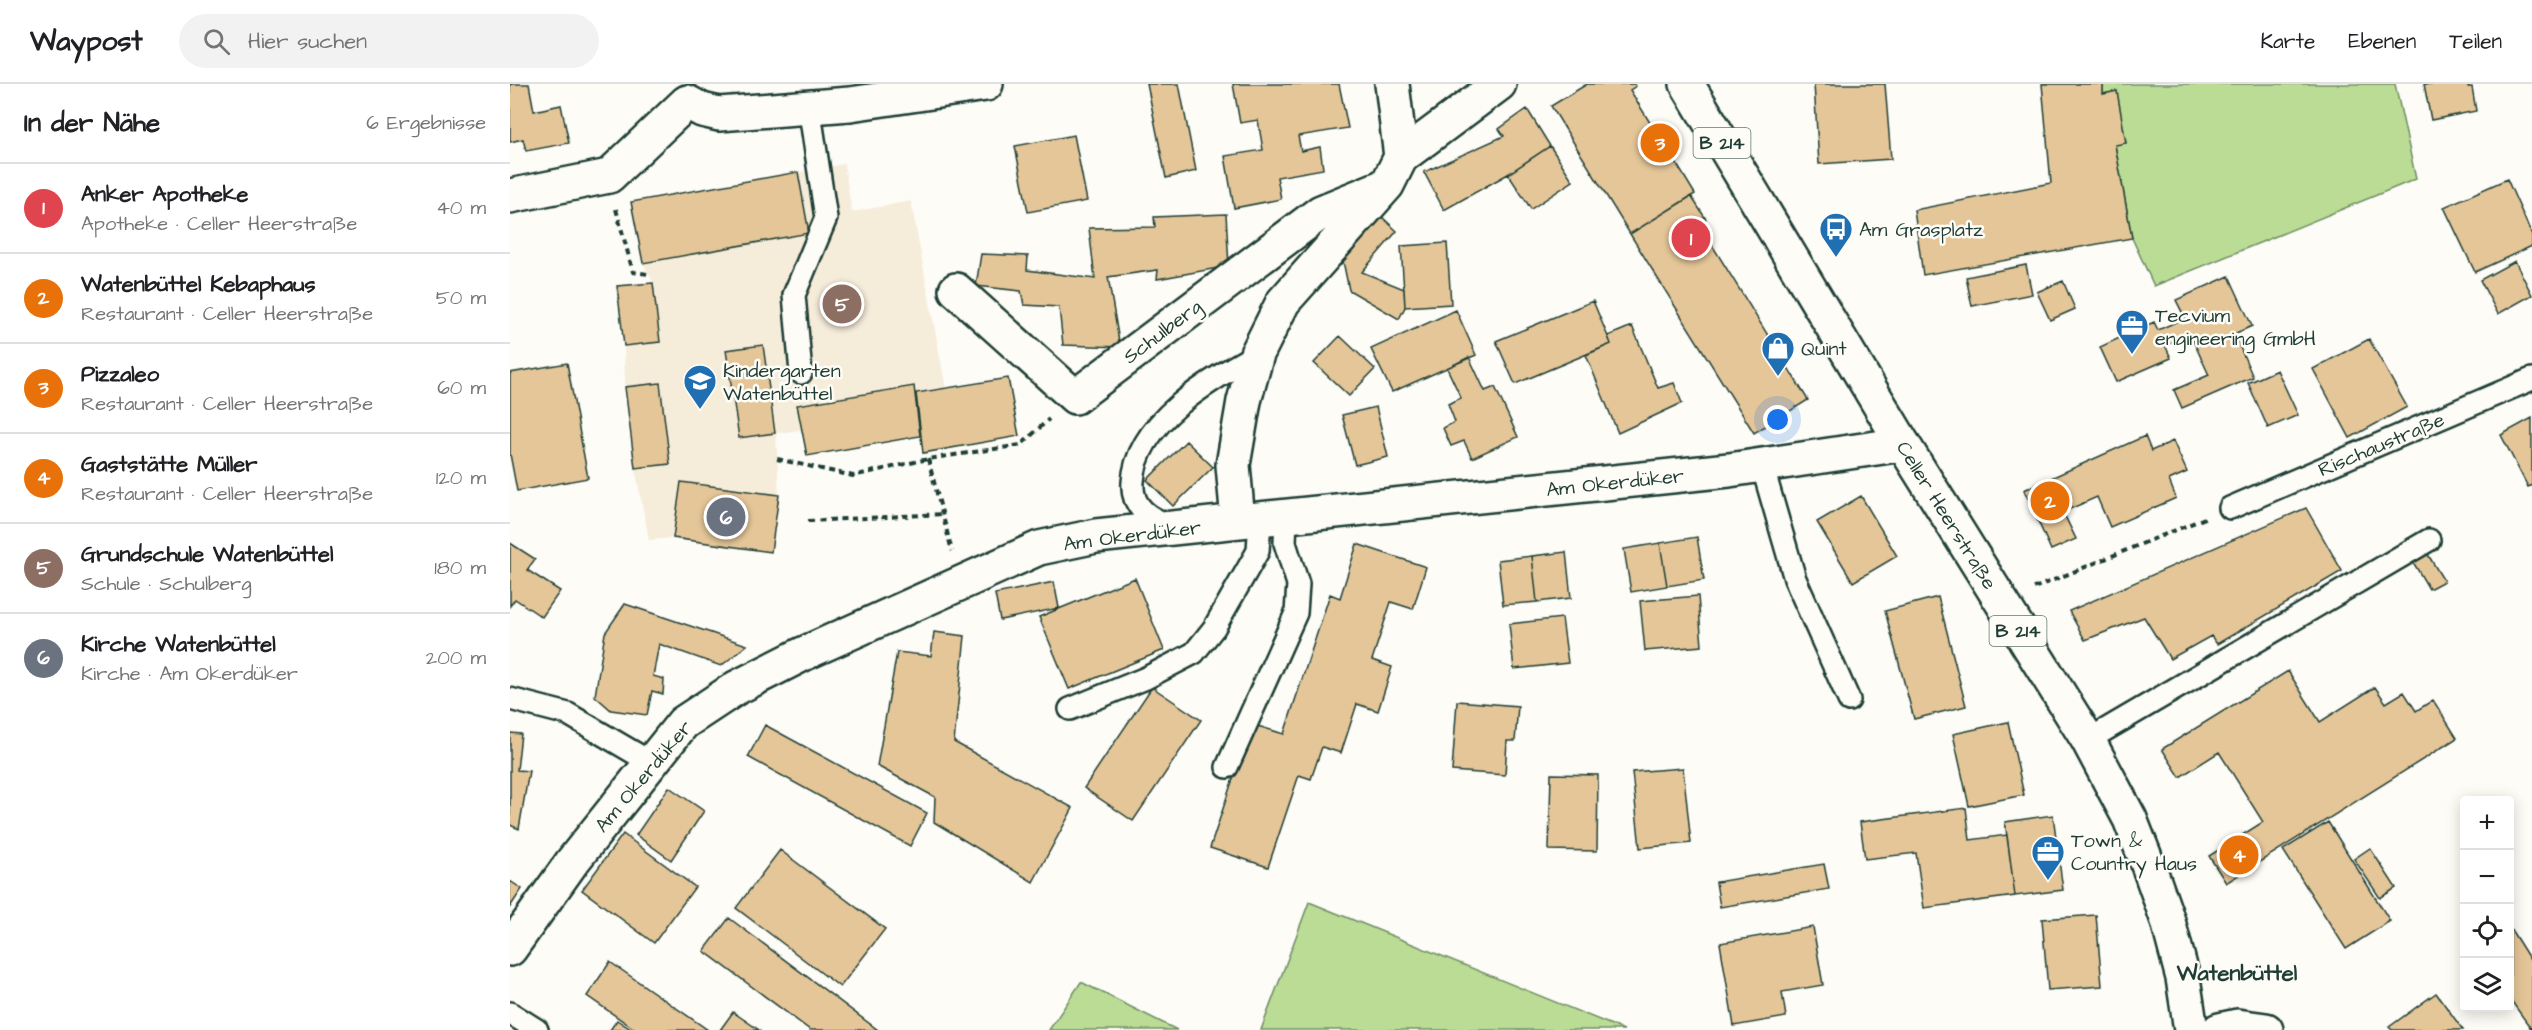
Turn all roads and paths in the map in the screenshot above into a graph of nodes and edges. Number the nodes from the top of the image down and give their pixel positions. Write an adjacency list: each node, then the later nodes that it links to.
1 (986, 84): 6 (street)
2 (1392, 84): 7 (street)
3 (1499, 84): 7 (street)
4 (1687, 84): 16 (street, Celler Heerstraße / B 214)
5 (680, 93): 6 (street); 8 (street)
6 (809, 106): 13 (lane)
7 (1394, 171): 12 (street); 15 (street, Schulberg)
8 (609, 176): 9 (street); 10 (path)
9 (510, 196)
10 (648, 274)
11 (956, 290): 15 (street)
12 (1257, 354): 22 (street); 24 (lane)
13 (801, 372)
14 (2532, 380): 20 (lane, Rischaustraße)
15 (1075, 397): 18 (path)
16 (1903, 444): 19 (street, Am Okerdüker); 27 (street, Celler Heerstraße / B 214)
17 (777, 459): 18 (path)
18 (928, 459): 21 (path)
19 (1762, 465): 22 (street, Am Okerdüker); 29 (lane)
20 (2230, 508): 27 (path)
21 (943, 514): 23 (path); 26 (path)
22 (1261, 519): 24 (street, Am Okerdüker); 30 (lane); 33 (lane)
23 (808, 521)
24 (1177, 528): 26 (street, Am Okerdüker)
25 (2430, 540): 31 (lane)
26 (961, 584): 32 (street, Am Okerdüker)
27 (2000, 602): 31 (street, Celler Heerstraße / B 214)
28 (510, 699): 32 (lane)
29 (1850, 700)
30 (1070, 709)
31 (2088, 740): 37 (street, Celler Heerstraße / B 214)
32 (650, 762): 34 (street, Am Okerdüker)
33 (1227, 767)
34 (510, 949)
35 (510, 1013): 36 (lane)
36 (537, 1030)
37 (2192, 1030)
38 (2219, 1030): 39 (street)
39 (2266, 1030)

